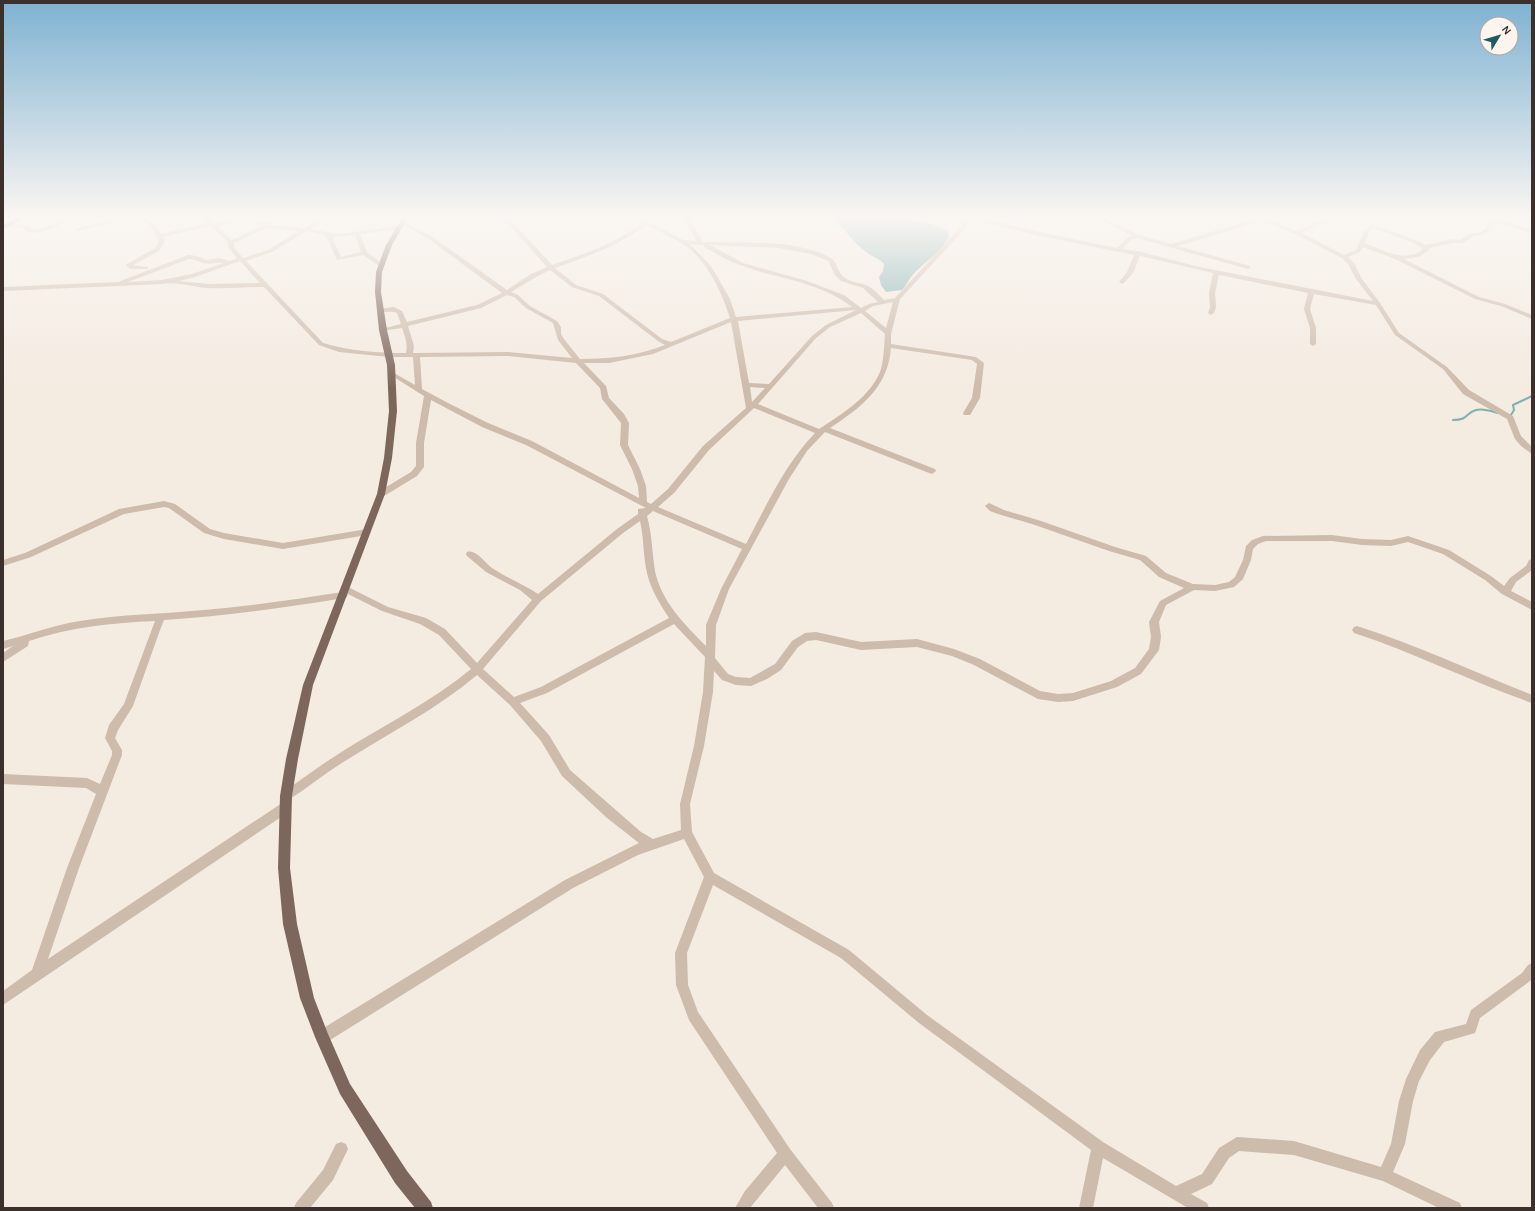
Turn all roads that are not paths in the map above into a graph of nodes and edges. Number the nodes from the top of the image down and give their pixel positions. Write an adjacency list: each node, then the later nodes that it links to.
1 (142, 275): 19 (street)
2 (198, 275): 17 (street)
3 (255, 275): 20 (street)
4 (379, 275): 27 (main road)
5 (481, 275): 23 (street)
6 (537, 275): 23 (street)
7 (559, 275): 37 (street)
8 (713, 275): 31 (street)
9 (776, 275): 28 (street)
10 (838, 275): 25 (street)
11 (920, 275): 24 (street)
12 (1129, 275): 18 (street)
13 (1216, 275): 29 (street)
14 (1228, 275): 22 (street)
15 (1357, 275): 26 (street)
16 (1430, 275): 30 (street)
17 (173, 280): 19 (street); 20 (street)
18 (1122, 282)
19 (116, 284): 21 (street)
20 (265, 285): 41 (street)
21 (3, 289)
22 (1310, 292): 26 (street); 38 (street)
23 (507, 293): 34 (street); 43 (street)
24 (897, 299): 25 (street); 33 (street)
25 (882, 302): 28 (street)
26 (1378, 304): 52 (street)
27 (380, 310): 34 (street); 35 (main road)
28 (857, 311): 31 (street); 32 (street); 46 (street)
29 (1211, 313)
30 (1532, 317)
31 (734, 318): 39 (street); 45 (street)
32 (873, 319): 33 (street); 36 (street)
33 (892, 321): 36 (street)
34 (404, 326): 35 (street); 42 (street)
35 (384, 330): 41 (main road)
36 (888, 334): 40 (street)
37 (651, 343): 39 (street); 39 (street); 43 (street)
38 (1313, 344)
39 (671, 345)
40 (888, 346): 50 (street); 51 (street)
41 (389, 354): 42 (street); 44 (main road)
42 (412, 355): 43 (street); 47 (street)
43 (578, 361): 55 (street)
44 (392, 374): 47 (street); 54 (main road)
45 (745, 386): 46 (street); 49 (street)
46 (770, 386): 49 (street)
47 (419, 390): 48 (street)
48 (428, 395): 54 (street); 55 (street)
49 (752, 407): 51 (street); 55 (street)
50 (967, 413)
51 (823, 431): 53 (street); 59 (street)
52 (1532, 451)
53 (932, 470)
54 (381, 494): 58 (main road)
55 (644, 504): 57 (street); 57 (street); 59 (street)
56 (989, 506): 63 (street)
57 (642, 516): 66 (street); 69 (street)
58 (367, 532): 62 (street); 64 (main road)
59 (748, 548): 74 (street)
60 (470, 554): 66 (street)
61 (1532, 562): 65 (street)
62 (3, 563)
63 (1193, 587): 65 (street); 74 (street)
64 (345, 592): 68 (street); 75 (street); 80 (main road)
65 (1505, 592): 67 (street)
66 (538, 599): 75 (street)
67 (1532, 606)
68 (161, 618): 71 (street); 79 (street)
69 (675, 619): 74 (street); 77 (street)
70 (1357, 630): 76 (street)
71 (34, 636): 72 (street); 73 (street)
72 (3, 645)
73 (3, 658)
74 (710, 658): 81 (street)
75 (477, 669): 77 (street); 80 (street)
76 (1532, 699)
77 (513, 702): 82 (street)
78 (3, 779): 79 (street)
79 (101, 792): 85 (street)
80 (286, 801): 85 (street); 87 (main road)
81 (687, 833): 82 (street); 83 (street)
82 (651, 844): 87 (street)
83 (710, 877): 88 (street); 90 (street)
84 (1532, 969): 91 (street)
85 (37, 974): 86 (street)
86 (3, 999)
87 (322, 1036): 94 (main road)
88 (1098, 1147): 92 (street); 97 (street)
89 (341, 1149): 93 (street)
90 (785, 1154): 95 (street); 96 (street)
91 (1385, 1175): 92 (street); 99 (street)
92 (1176, 1193): 98 (street)
93 (301, 1208)
94 (425, 1208)
95 (742, 1208)
96 (827, 1208)
97 (1086, 1208)
98 (1202, 1208)
99 (1455, 1208)

